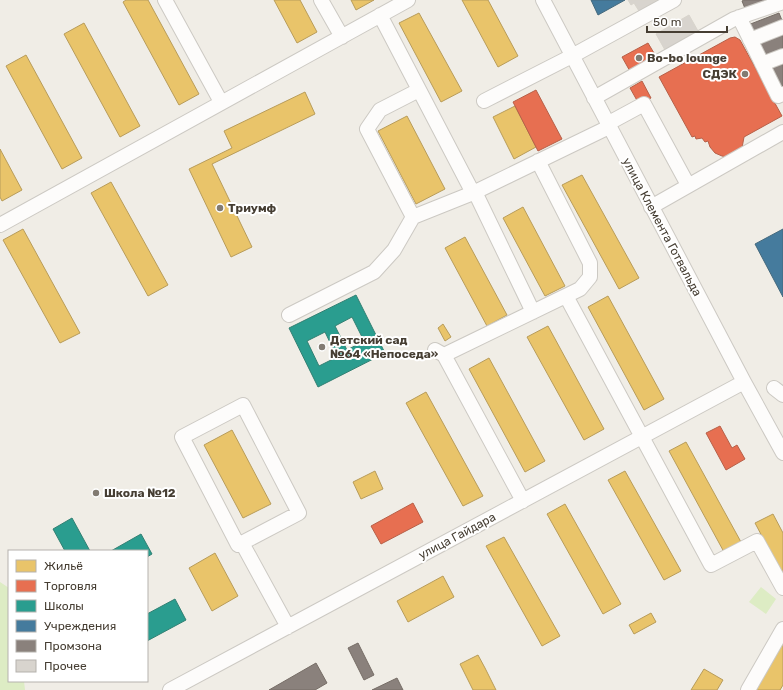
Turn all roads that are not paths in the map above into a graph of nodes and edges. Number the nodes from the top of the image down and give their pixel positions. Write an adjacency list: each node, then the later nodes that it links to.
1 (165, 0): 19 (street)
2 (321, 0): 10 (street)
3 (408, 0): 7 (street)
4 (543, 0): 12 (street, улица Клемента Готвальда)
5 (674, 0): 12 (street)
6 (783, 2): 8 (street)
7 (380, 15): 10 (street); 15 (street)
8 (739, 17): 11 (street); 17 (street)
9 (783, 27): 11 (street)
10 (342, 37): 19 (street)
11 (750, 40): 14 (street)
12 (572, 56): 17 (street, улица Клемента Готвальда); 18 (street)
13 (783, 56): 14 (street)
14 (762, 64): 16 (street)
15 (419, 90): 24 (street); 26 (street)
16 (783, 94)
17 (594, 98): 20 (street, улица Клемента Готвальда)
18 (484, 101)
19 (221, 102): 27 (street)
20 (608, 125): 22 (street); 23 (street); 25 (street, улица Клемента Готвальда)
21 (783, 132): 23 (street)
22 (538, 161): 24 (street); 28 (street)
23 (688, 185): 25 (street)
24 (474, 193): 26 (street); 29 (street)
25 (651, 207): 31 (street, улица Клемента Готвальда)
26 (413, 217): 30 (street)
27 (0, 225)
28 (566, 296): 29 (street); 32 (street)
29 (533, 312): 34 (street)
30 (289, 315)
31 (744, 382): 32 (street, улица Гайдара); 33 (street, улица Клемента Готвальда)
32 (642, 437): 34 (street, улица Гайдара); 36 (street)
33 (783, 453)
34 (523, 500): 37 (street, улица Гайдара)
35 (242, 543): 35 (street); 37 (street)
36 (783, 588)
37 (288, 627): 39 (street, улица Гайдара)
38 (783, 629): 40 (street)
39 (170, 690)
40 (748, 690)

